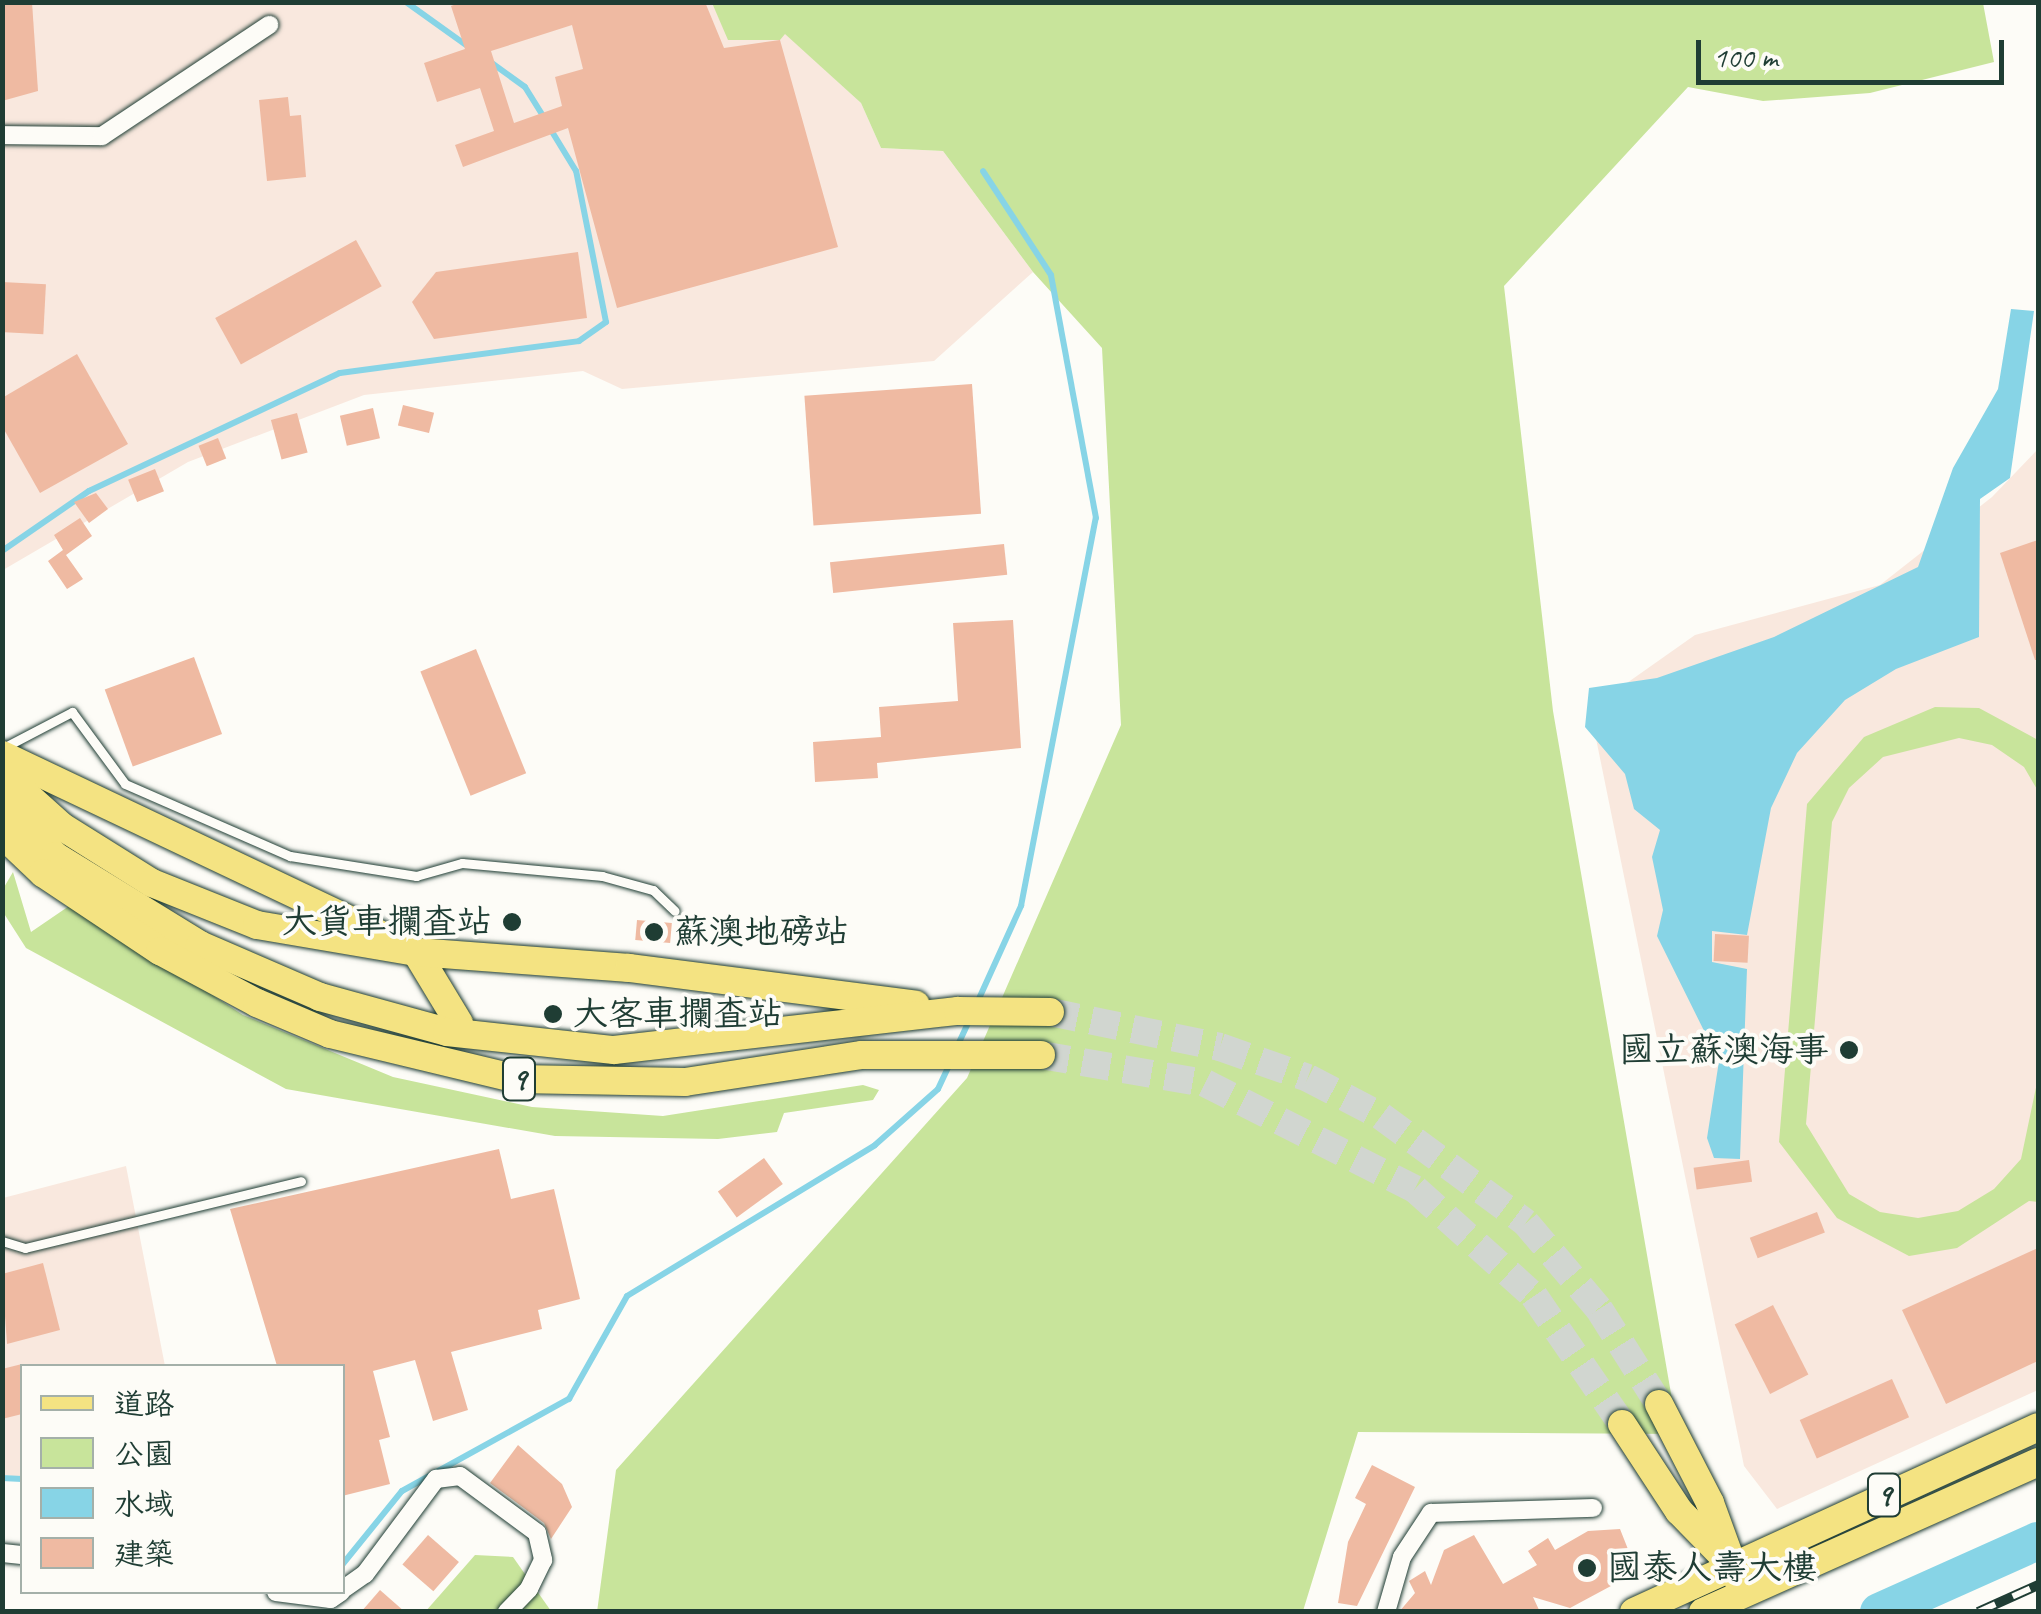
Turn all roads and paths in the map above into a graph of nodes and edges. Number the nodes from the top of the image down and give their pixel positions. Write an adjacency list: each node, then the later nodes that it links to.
1 (269, 25): 2 (street)
2 (2, 135)
3 (2, 751): 8 (lane); 10 (main road)
4 (2, 773): 10 (main road)
5 (2, 799): 7 (main road, 9)
6 (2, 834): 7 (main road, 9)
7 (49, 865): 9 (main road, 9); 14 (main road, 9)
8 (675, 911)
9 (200, 944): 11 (main road, 9); 13 (main road)
10 (416, 952): 11 (main road); 13 (main road)
11 (958, 1010): 12 (main road, 9); 13 (main road)
12 (1050, 1012)
13 (460, 1023)
14 (1041, 1054)
15 (301, 1181): 16 (lane)
16 (2, 1242)
17 (1659, 1404): 22 (main road)
18 (1622, 1424): 22 (main road)
19 (2038, 1427): 22 (main road, 9)
20 (2038, 1462): 24 (main road, 9)
21 (1593, 1508): 28 (street)
22 (1729, 1563): 24 (main road); 29 (main road)
23 (345, 1589): 27 (street)
24 (1743, 1590): 30 (main road)
25 (292, 1594): 26 (street)
26 (338, 1594)
27 (507, 1612)
28 (1386, 1612)
29 (1634, 1612)
30 (1703, 1612)

